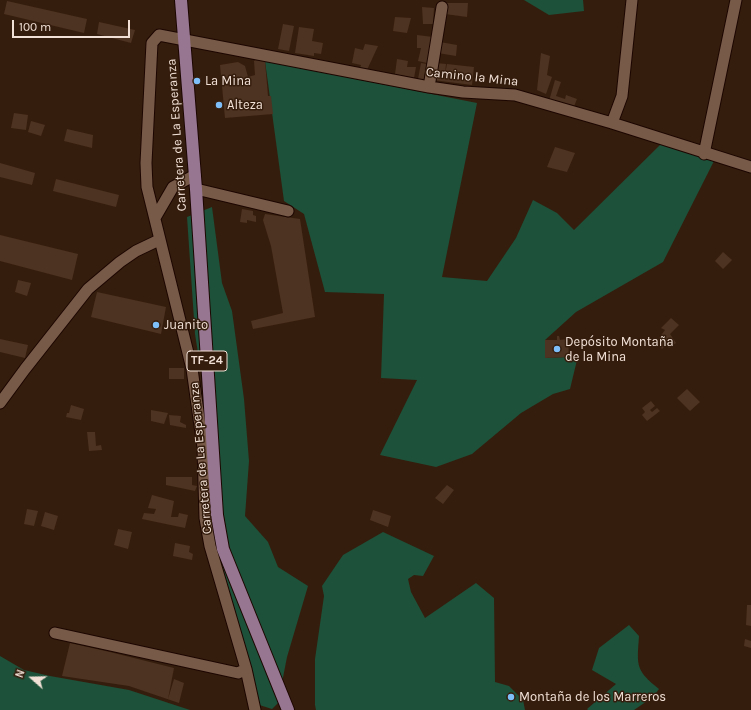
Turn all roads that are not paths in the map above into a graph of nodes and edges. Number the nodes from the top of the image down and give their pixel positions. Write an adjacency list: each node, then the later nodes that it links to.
1 (181, 0): 5 (main road, Carretera de La Esperanza / TF-24)
2 (632, 0): 7 (street)
3 (736, 0): 8 (street)
4 (442, 7): 6 (street)
5 (184, 40): 6 (street, Camino la Mina); 10 (main road, Carretera de La Esperanza / TF-24); 13 (street, Camino la Mina)
6 (429, 87): 7 (street, Camino la Mina)
7 (612, 123): 8 (street, Camino la Mina)
8 (704, 154): 9 (street, Camino la Mina)
9 (751, 167)
10 (195, 175): 11 (main road, Carretera de La Esperanza / TF-24); 13 (street)
11 (196, 189): 12 (street); 19 (main road, Carretera de La Esperanza / TF-24)
12 (288, 211)
13 (155, 218): 14 (street)
14 (159, 240): 15 (street); 17 (street)
15 (0, 403)
16 (55, 633): 17 (street)
17 (246, 669): 18 (street)
18 (255, 710)
19 (288, 710)

